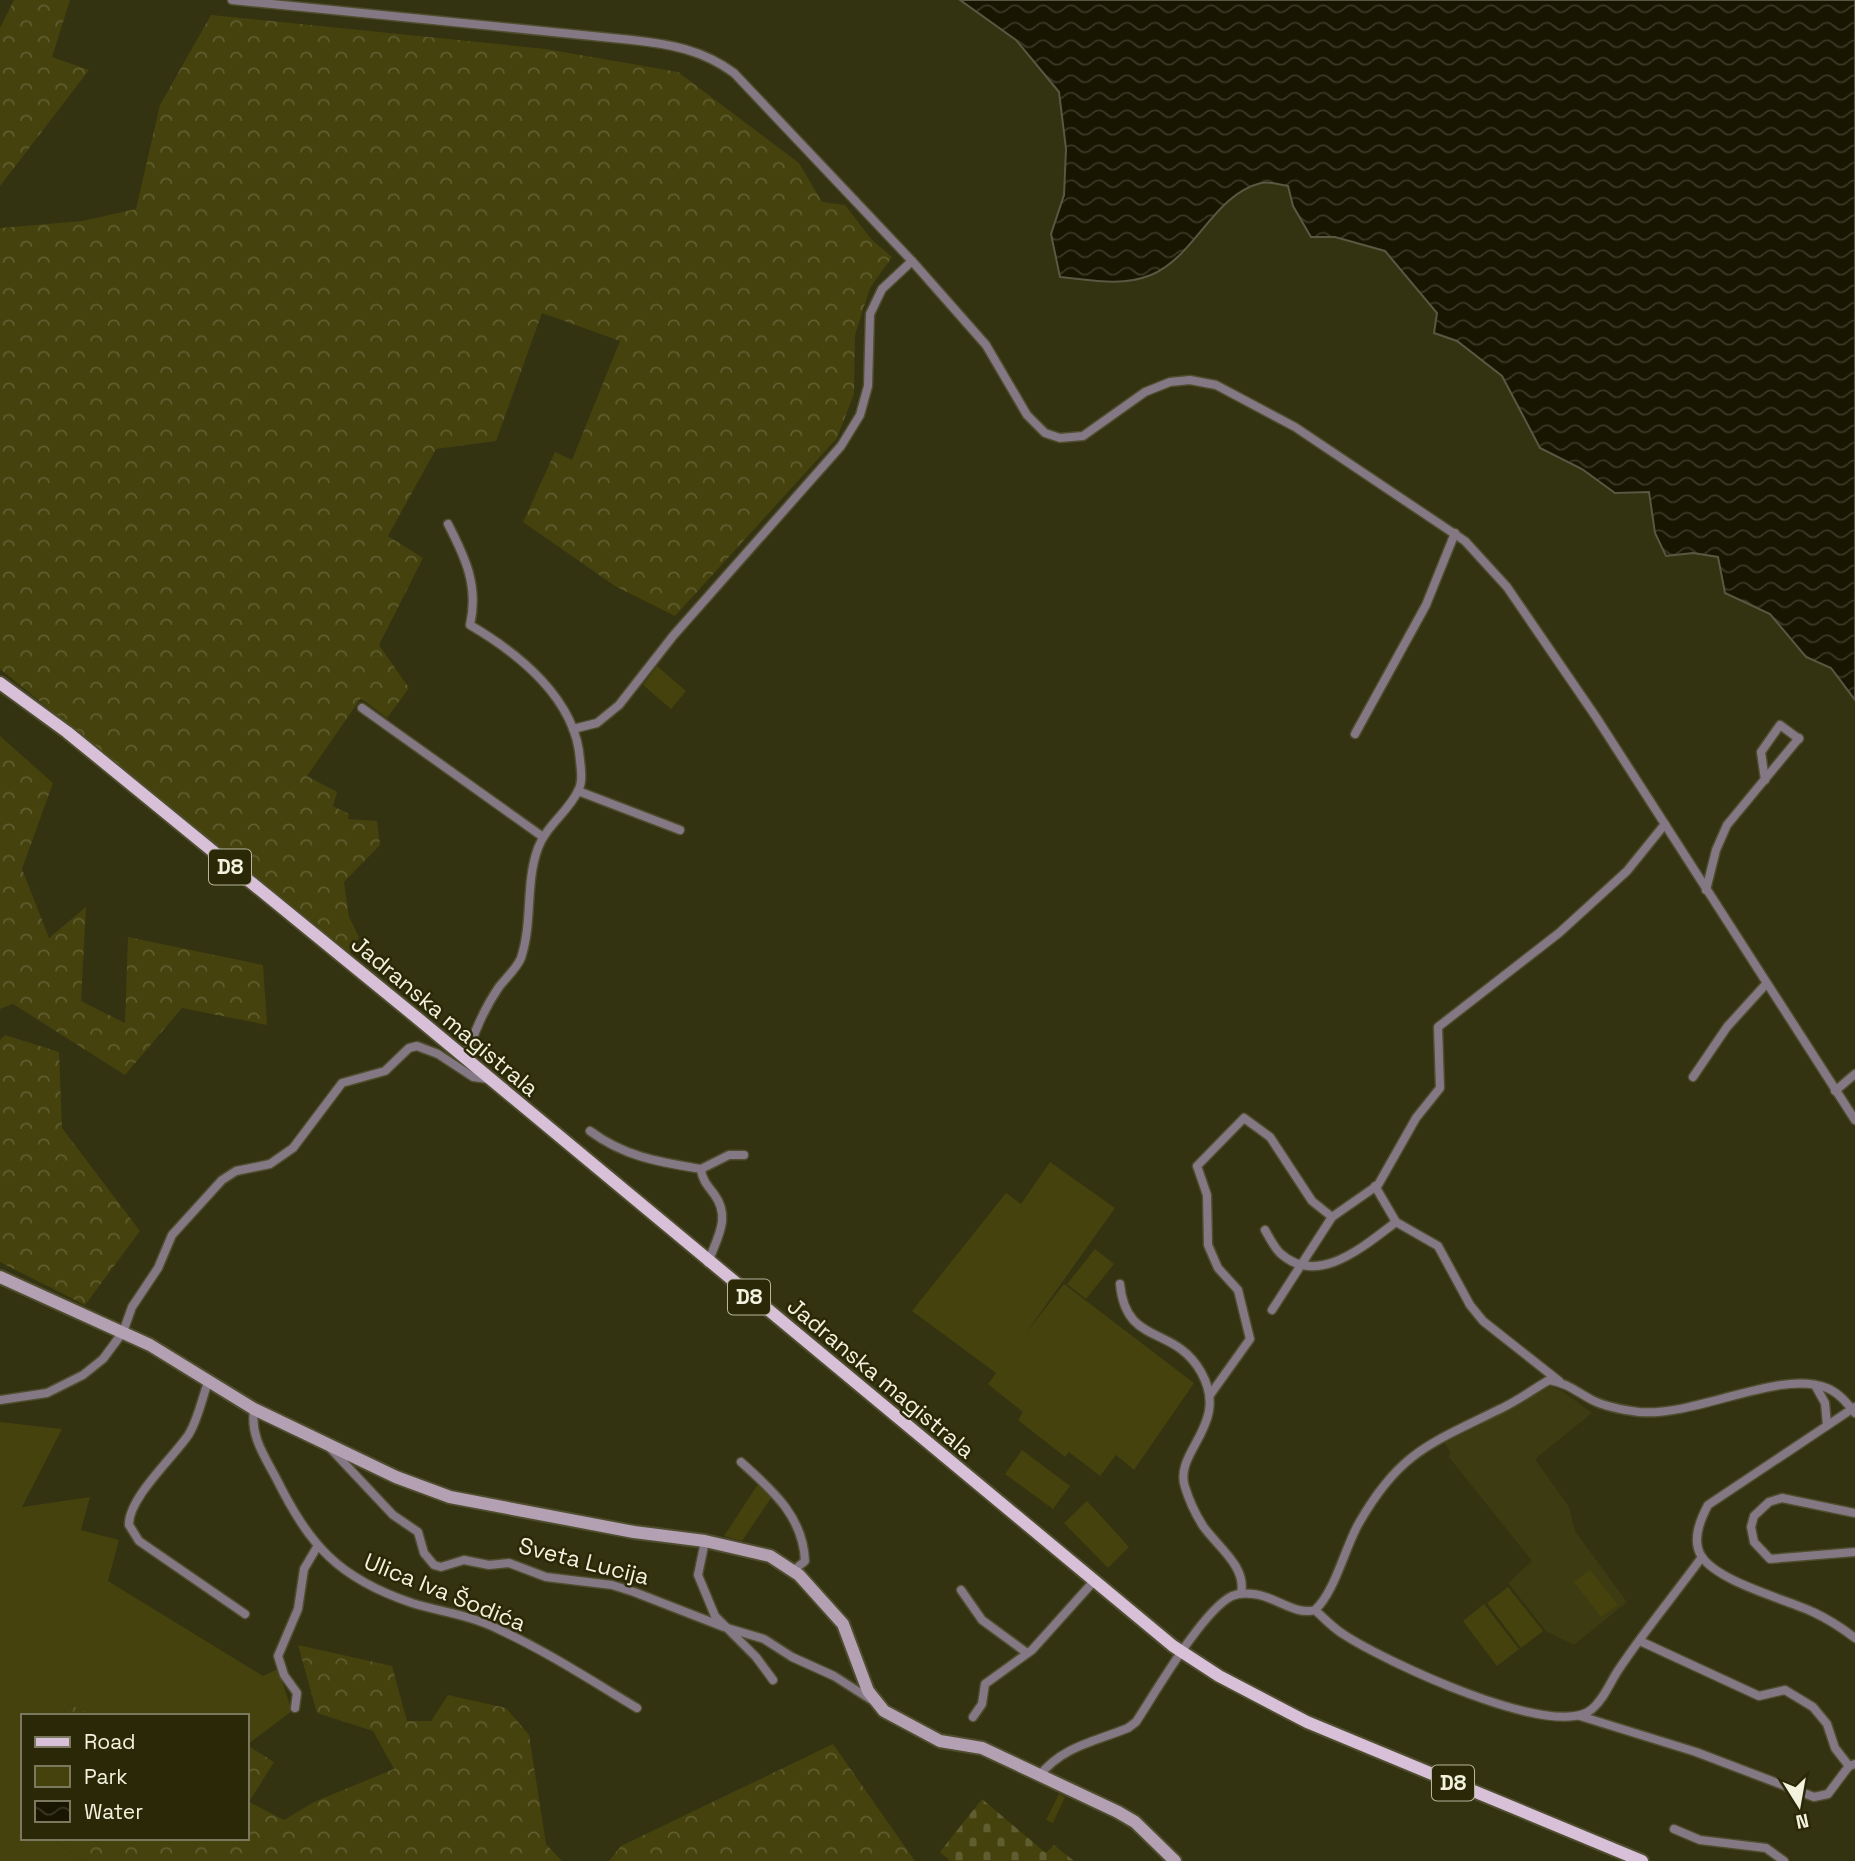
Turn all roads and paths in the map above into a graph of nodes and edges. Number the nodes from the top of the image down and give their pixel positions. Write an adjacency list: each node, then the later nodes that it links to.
1 (232, 0): 2 (street)
2 (912, 261): 4 (street); 7 (street)
3 (448, 524): 7 (street)
4 (1455, 533): 8 (street); 11 (street)
5 (0, 683): 16 (main road, Jadranska magistrala / D8)
6 (362, 708): 13 (street)
7 (573, 729): 10 (street)
8 (1354, 734)
9 (1765, 780): 9 (street); 14 (street)
10 (578, 791): 12 (street); 13 (street)
11 (1665, 824): 14 (street); 25 (street)
12 (680, 830)
13 (543, 837): 16 (street)
14 (1706, 890): 15 (street)
15 (1766, 984): 18 (street); 20 (street)
16 (465, 1059): 19 (main road, Jadranska magistrala / D8)
17 (1855, 1074): 20 (street)
18 (1693, 1077)
19 (488, 1079): 29 (main road, Jadranska magistrala / D8); 34 (street)
20 (1835, 1091): 21 (street)
21 (1855, 1120)
22 (590, 1131): 24 (street)
23 (744, 1155): 24 (street)
24 (701, 1169): 29 (street)
25 (1376, 1186): 26 (street); 27 (street)
26 (1332, 1217): 30 (street); 38 (street)
27 (1396, 1222): 30 (street); 36 (street)
28 (1265, 1230): 30 (street)
29 (708, 1263): 51 (main road, Jadranska magistrala / D8)
30 (1300, 1266): 33 (street)
31 (0, 1277): 34 (street, Sveta Lucija)
32 (1121, 1284): 38 (street)
33 (1272, 1310)
34 (123, 1332): 35 (street, Sveta Lucija); 39 (street)
35 (208, 1382): 40 (street, Sveta Lucija); 55 (street)
36 (1560, 1382): 37 (street); 54 (street)
37 (1815, 1385): 41 (street); 42 (street)
38 (1210, 1395): 53 (street)
39 (0, 1400)
40 (254, 1409): 43 (street, Sveta Lucija); 47 (street, Ulica Iva Šodića)
41 (1854, 1409): 42 (street)
42 (1827, 1425): 49 (street)
43 (323, 1441): 46 (street, Sveta Lucija); 56 (street, Sveta Lucija)
44 (741, 1462): 50 (street)
45 (1855, 1513): 48 (street)
46 (705, 1541): 50 (street, Sveta Lucija); 56 (street, Sveta Lucija)
47 (317, 1547): 63 (street); 64 (street, Ulica Iva Šodića)
48 (1855, 1552)
49 (1702, 1557): 57 (street); 58 (street)
50 (793, 1571): 62 (street, Sveta Lucija)
51 (1094, 1581): 59 (main road, Jadranska magistrala / D8); 60 (street)
52 (961, 1590): 60 (street)
53 (1241, 1593): 54 (street); 59 (street)
54 (1315, 1610): 65 (street)
55 (245, 1614)
56 (724, 1627): 61 (street, Sveta Lucija); 62 (street, Sveta Lucija)
57 (1855, 1638)
58 (1640, 1641): 65 (street); 67 (street)
59 (1182, 1653): 68 (street); 71 (main road, Jadranska magistrala / D8)
60 (1027, 1654): 66 (street)
61 (773, 1680)
62 (876, 1702): 68 (street, Sveta Lucija)
63 (295, 1708)
64 (637, 1708)
65 (1580, 1716): 67 (street)
66 (973, 1717)
67 (1852, 1765)
68 (1039, 1776): 70 (street, Sveta Lucija)
69 (1674, 1829): 72 (street)
70 (1175, 1861)
71 (1642, 1861)
72 (1784, 1861)

